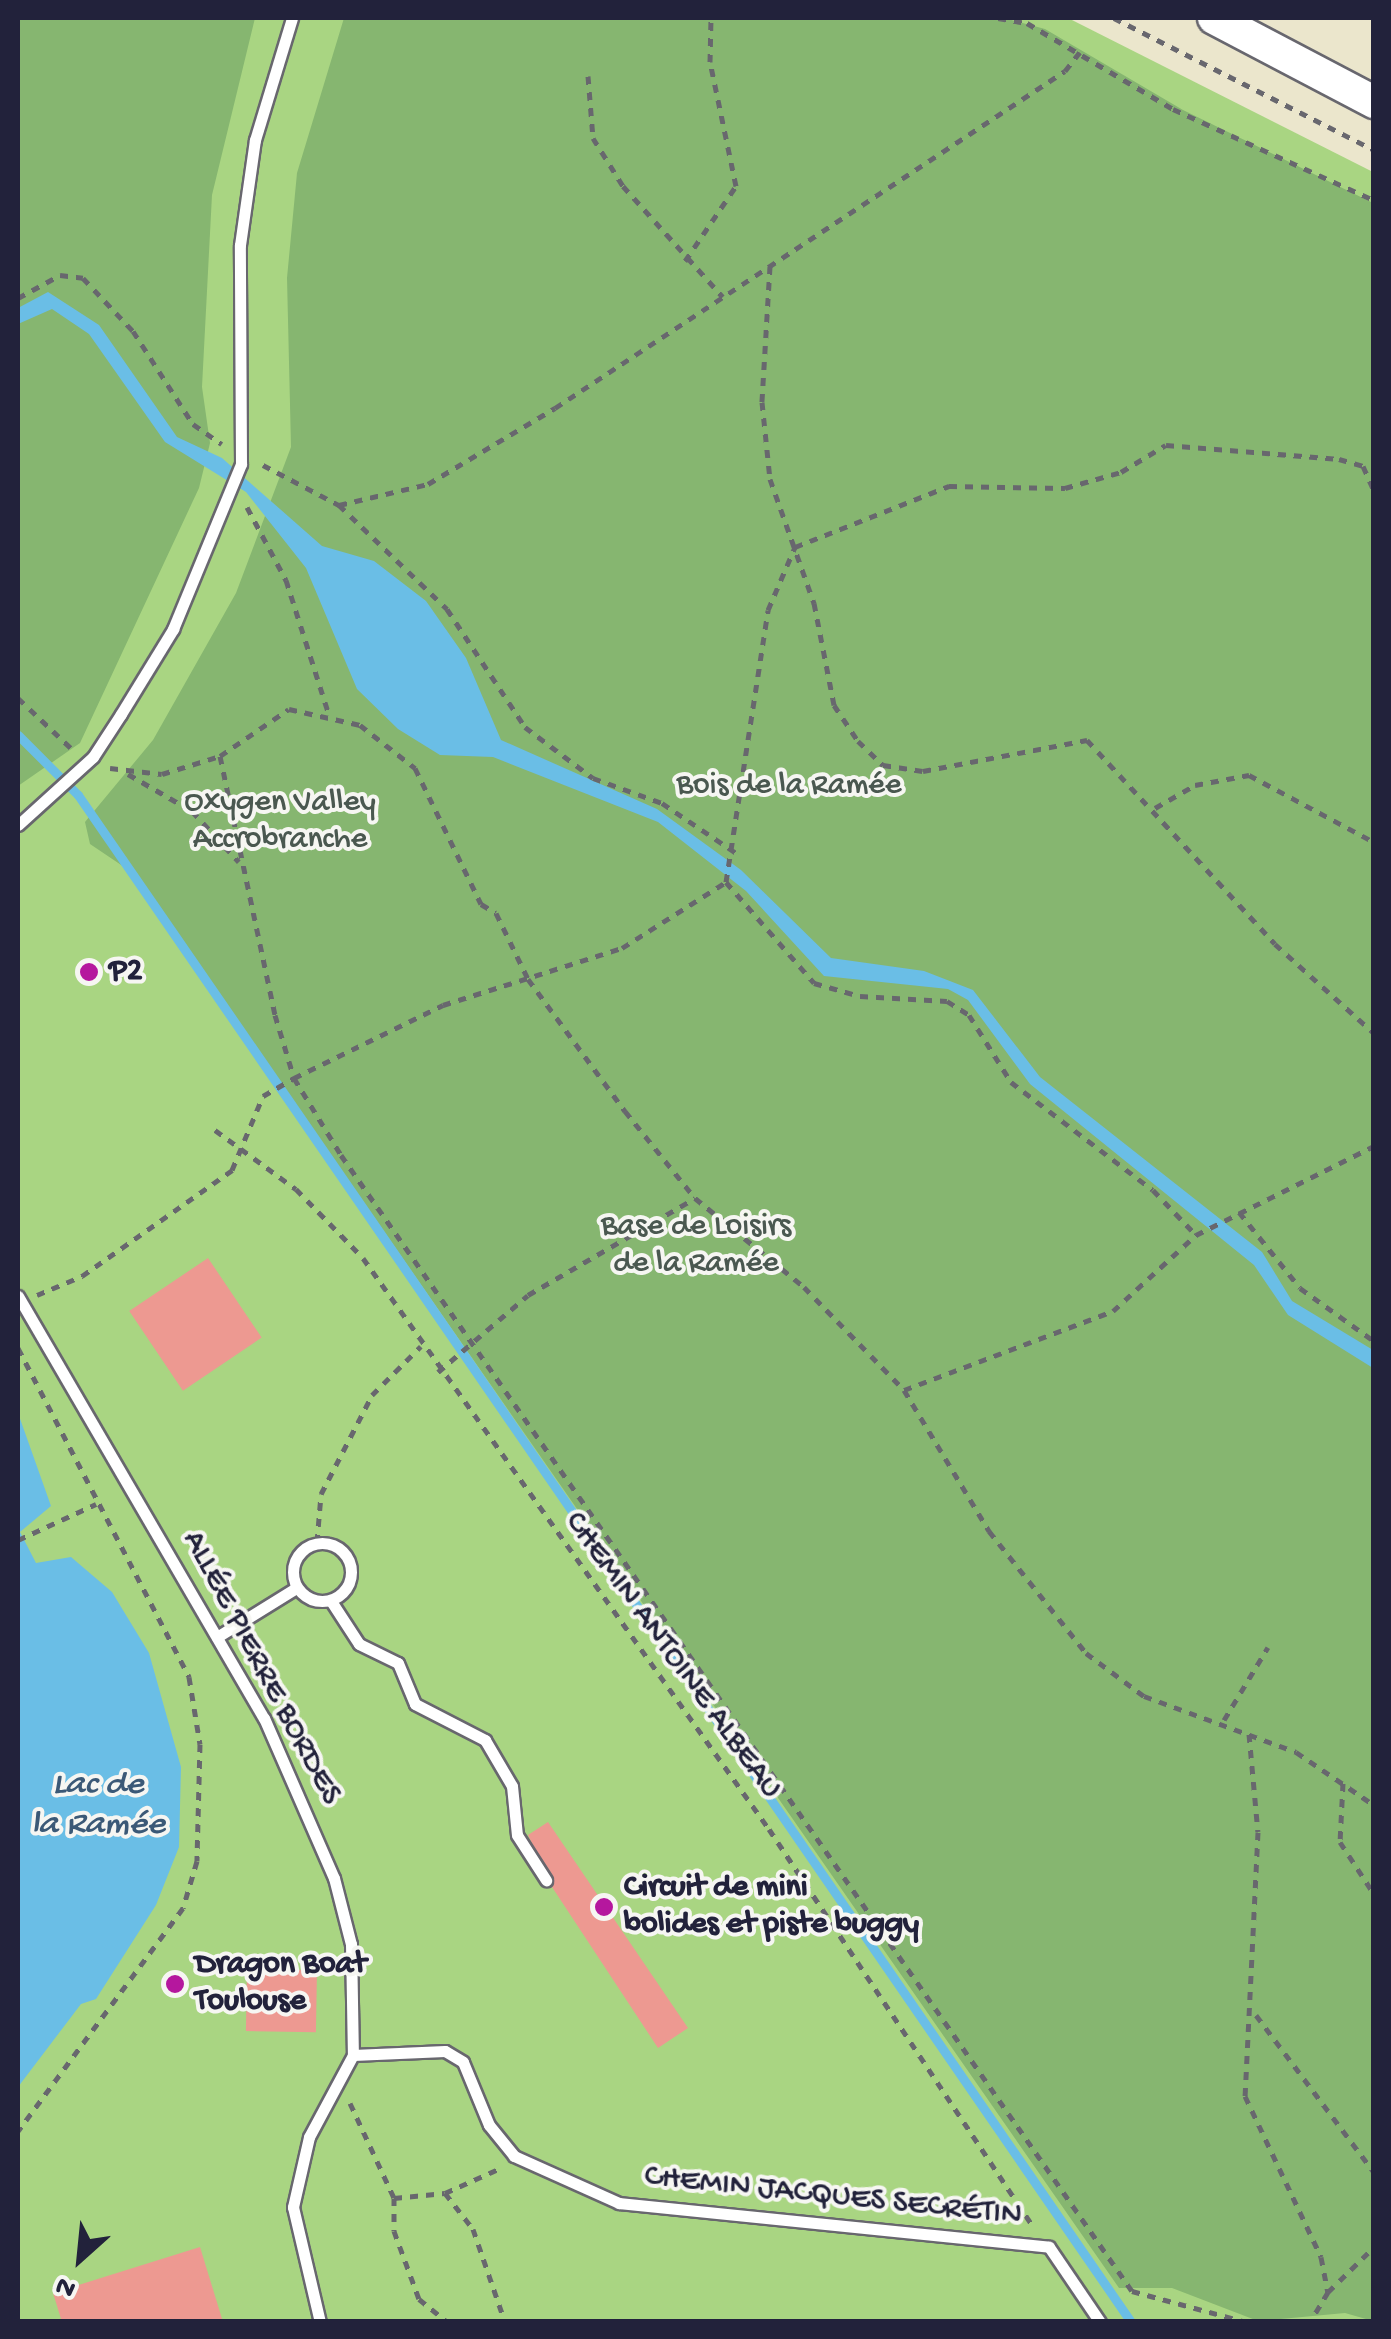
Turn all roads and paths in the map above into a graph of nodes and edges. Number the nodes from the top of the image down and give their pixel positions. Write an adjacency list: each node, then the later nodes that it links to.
1 (292, 18): 16 (lane)
2 (711, 18): 12 (path)
3 (998, 18): 7 (path)
4 (1114, 18): 10 (path)
5 (1214, 18): 6 (main road)
6 (1256, 27): 9 (main road)
7 (1080, 52): 11 (path); 13 (path)
8 (588, 76): 12 (path)
9 (1374, 102)
10 (1374, 150)
11 (1374, 200)
12 (685, 261): 14 (path)
13 (770, 266): 14 (path); 20 (path)
14 (723, 297): 19 (path)
15 (18, 298): 16 (path)
16 (242, 459): 18 (lane); 19 (path)
17 (1374, 490): 20 (path)
18 (229, 492): 22 (path); 23 (lane)
19 (339, 505): 29 (path)
20 (795, 548): 26 (path); 29 (path)
21 (18, 698): 23 (path)
22 (328, 712): 24 (path); 32 (path)
23 (93, 756): 25 (path); 27 (lane)
24 (220, 756): 25 (path); 30 (path)
25 (125, 772): 30 (path)
26 (1155, 808): 28 (path); 33 (path)
27 (18, 826)
28 (1374, 842)
29 (736, 855): 31 (path)
30 (240, 864): 34 (path)
31 (726, 882): 32 (path); 40 (path)
32 (528, 979): 34 (path); 38 (path)
33 (1374, 1033)
34 (294, 1078): 37 (path); 43 (path)
35 (215, 1130): 37 (path, CHEMIN ANTOINE ALBEAU)
36 (1374, 1146): 39 (path)
37 (245, 1153): 41 (path); 44 (path, CHEMIN ANTOINE ALBEAU)
38 (694, 1198): 43 (path); 47 (path)
39 (1239, 1212): 40 (path); 42 (path)
40 (1196, 1235): 47 (path)
41 (19, 1300): 53 (lane, ALLÉE PIERRE BORDES)
42 (1374, 1341)
43 (475, 1342): 46 (path); 76 (path)
44 (421, 1346): 46 (path, CHEMIN ANTOINE ALBEAU); 50 (path)
45 (18, 1348): 48 (path)
46 (438, 1372): 70 (path, CHEMIN ANTOINE ALBEAU)
47 (904, 1390): 55 (path)
48 (96, 1504): 49 (path); 64 (path)
49 (18, 1540)
50 (316, 1542): 51 (lane); 52 (lane)
51 (296, 1588): 52 (lane); 53 (lane)
52 (330, 1601): 59 (lane)
53 (217, 1637): 62 (lane, ALLÉE PIERRE BORDES)
54 (1268, 1647): 55 (path)
55 (1224, 1720): 56 (path)
56 (1249, 1734): 57 (path); 61 (path)
57 (1343, 1783): 58 (path); 60 (path)
58 (1374, 1805)
59 (546, 1880)
60 (1374, 1894)
61 (1254, 2012): 66 (path); 71 (path)
62 (353, 2054): 63 (lane, ALLÉE PIERRE BORDES); 65 (lane)
63 (342, 2083): 68 (path); 72 (lane, ALLÉE PIERRE BORDES)
64 (18, 2130)
65 (514, 2156): 67 (path); 70 (lane, CHEMIN JACQUES SECRÉTIN)
66 (1374, 2172)
67 (444, 2193): 68 (path); 74 (path)
68 (394, 2198): 73 (path)
69 (1374, 2246): 71 (path)
70 (1049, 2247): 75 (lane, CHEMIN JACQUES SECRÉTIN)
71 (1328, 2292): 77 (path)
72 (320, 2322)
73 (447, 2322)
74 (504, 2322)
75 (1100, 2322)
76 (1246, 2322)
77 (1310, 2322)

